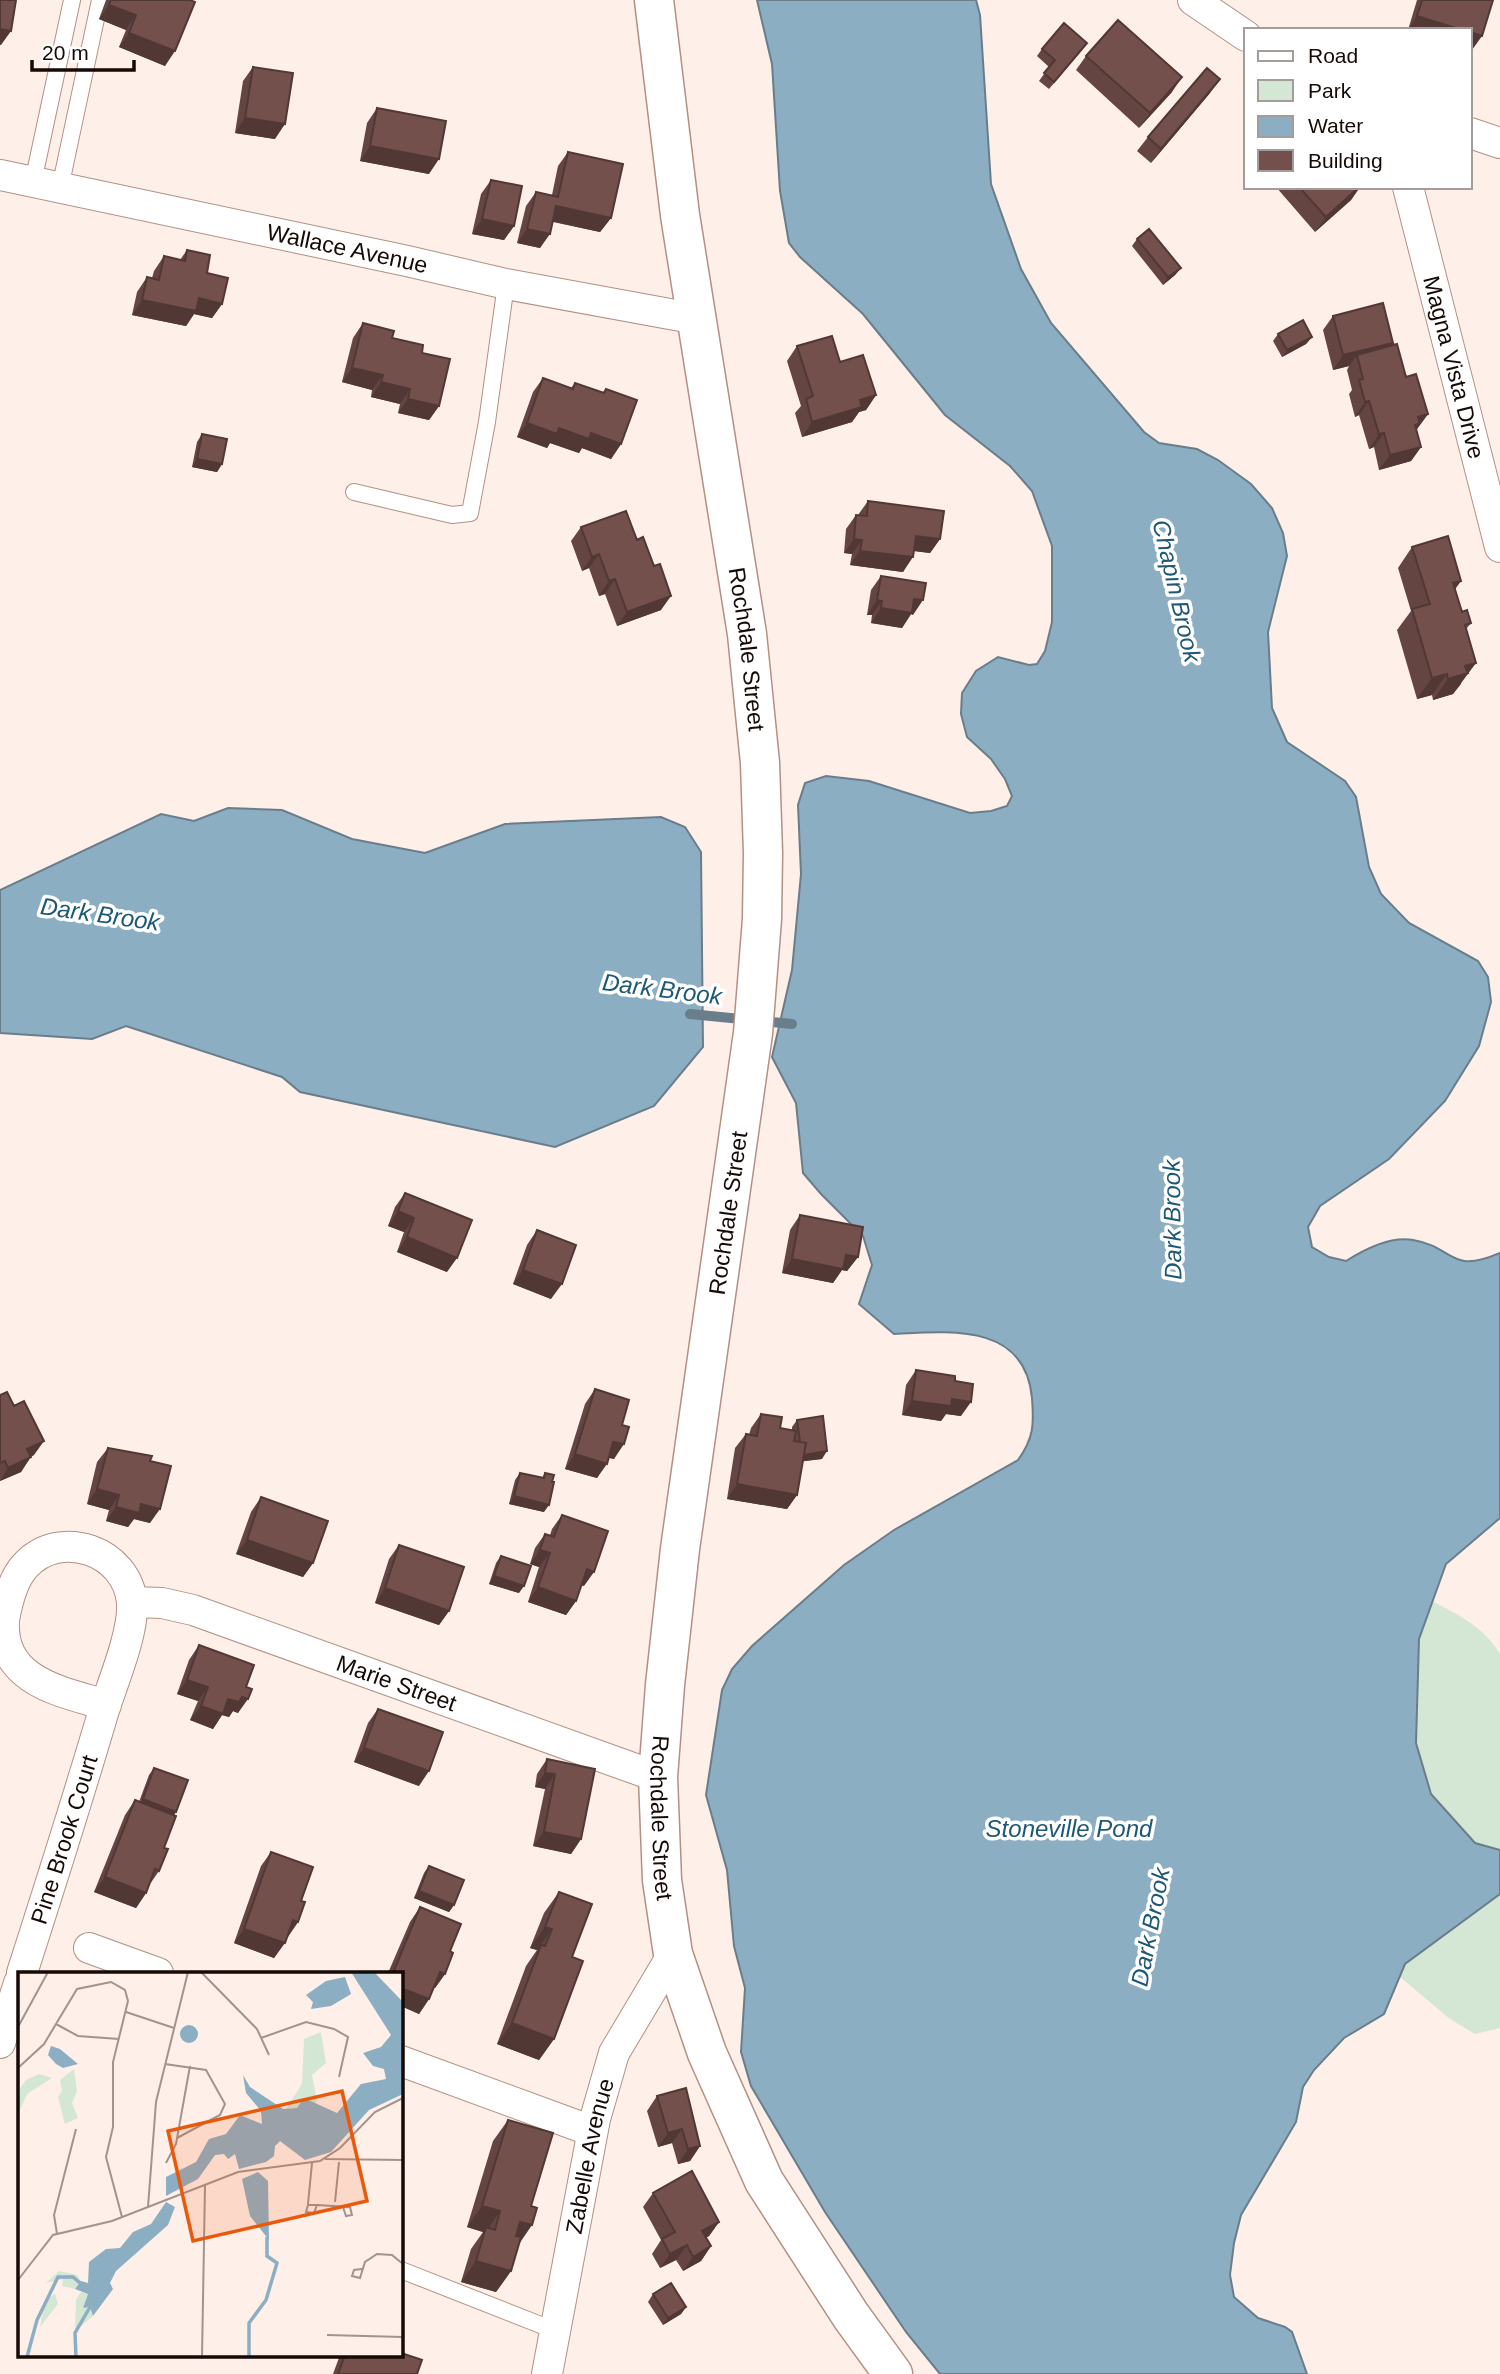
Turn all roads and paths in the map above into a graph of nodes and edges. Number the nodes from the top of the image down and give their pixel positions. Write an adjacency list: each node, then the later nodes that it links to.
1 (72, 0): 9 (lane)
2 (100, 0): 9 (lane)
3 (654, 0): 12 (street, Rochdale Street)
4 (1193, 0): 5 (street)
5 (1244, 35)
6 (1472, 134): 7 (street)
7 (1500, 143)
8 (0, 175): 9 (street, Wallace Avenue)
9 (47, 185): 11 (street, Wallace Avenue)
10 (1409, 189): 14 (street, Magna Vista Drive)
11 (506, 284): 12 (street, Wallace Avenue); 13 (lane)
12 (696, 319): 17 (street, Rochdale Street)
13 (354, 492)
14 (1500, 547)
15 (132, 1602): 16 (street, Pine Brook Court); 16 (street); 17 (street, Marie Street)
16 (106, 1705): 20 (street, Pine Brook Court)
17 (658, 1777): 19 (street, Rochdale Street)
18 (89, 1948): 21 (street)
19 (673, 1954): 25 (street, Zabelle Avenue); 29 (street, Rochdale Street)
20 (22, 1972)
21 (156, 1972)
22 (18, 1986): 23 (street)
23 (0, 2043)
24 (402, 2061): 25 (street)
25 (592, 2131): 27 (street, Zabelle Avenue)
26 (402, 2270): 27 (lane)
27 (556, 2331): 28 (street, Zabelle Avenue)
28 (547, 2374)
29 (893, 2374)

